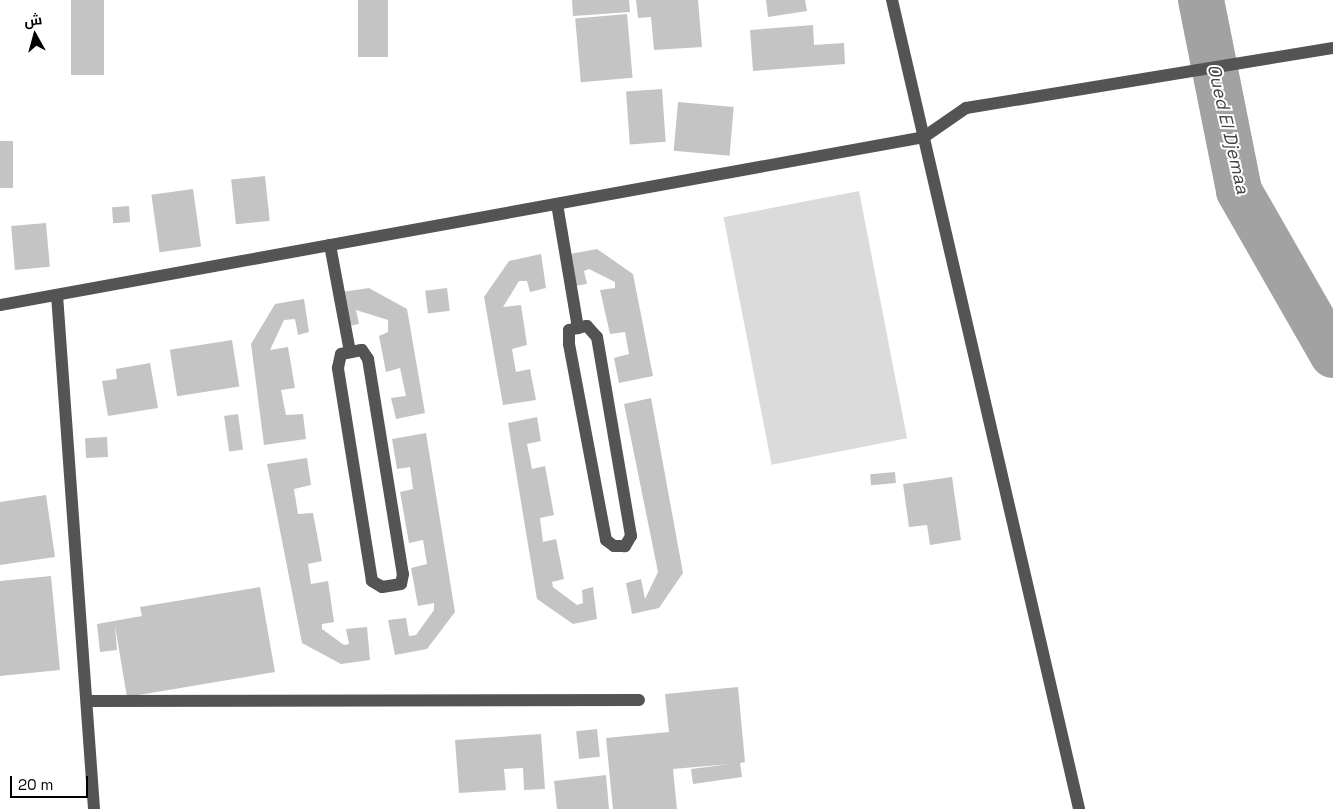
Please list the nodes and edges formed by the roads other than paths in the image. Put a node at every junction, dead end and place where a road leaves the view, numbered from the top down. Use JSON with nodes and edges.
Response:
{"nodes":[{"id":1,"x":892,"y":0,"type":"edge"},
{"id":2,"x":1333,"y":48,"type":"edge"},
{"id":3,"x":924,"y":137,"type":"junction"},
{"id":4,"x":557,"y":204,"type":"junction"},
{"id":5,"x":330,"y":245,"type":"junction"},
{"id":6,"x":57,"y":295,"type":"junction"},
{"id":7,"x":0,"y":305,"type":"edge"},
{"id":8,"x":578,"y":328,"type":"junction"},
{"id":9,"x":350,"y":352,"type":"junction"},
{"id":10,"x":639,"y":700,"type":"dead end"},
{"id":11,"x":88,"y":702,"type":"junction"},
{"id":12,"x":94,"y":809,"type":"edge"},
{"id":13,"x":1079,"y":809,"type":"edge"}],
"edges":[{"from":1,"to":3,"type":"street"},
{"from":2,"to":3,"type":"street"},
{"from":3,"to":4,"type":"street"},
{"from":3,"to":13,"type":"street"},
{"from":4,"to":5,"type":"street"},
{"from":4,"to":8,"type":"street"},
{"from":5,"to":6,"type":"street"},
{"from":5,"to":9,"type":"street"},
{"from":6,"to":7,"type":"street"},
{"from":6,"to":11,"type":"street"},
{"from":8,"to":8,"type":"street"},
{"from":9,"to":9,"type":"street"},
{"from":10,"to":11,"type":"street"},
{"from":11,"to":12,"type":"street"}]}
